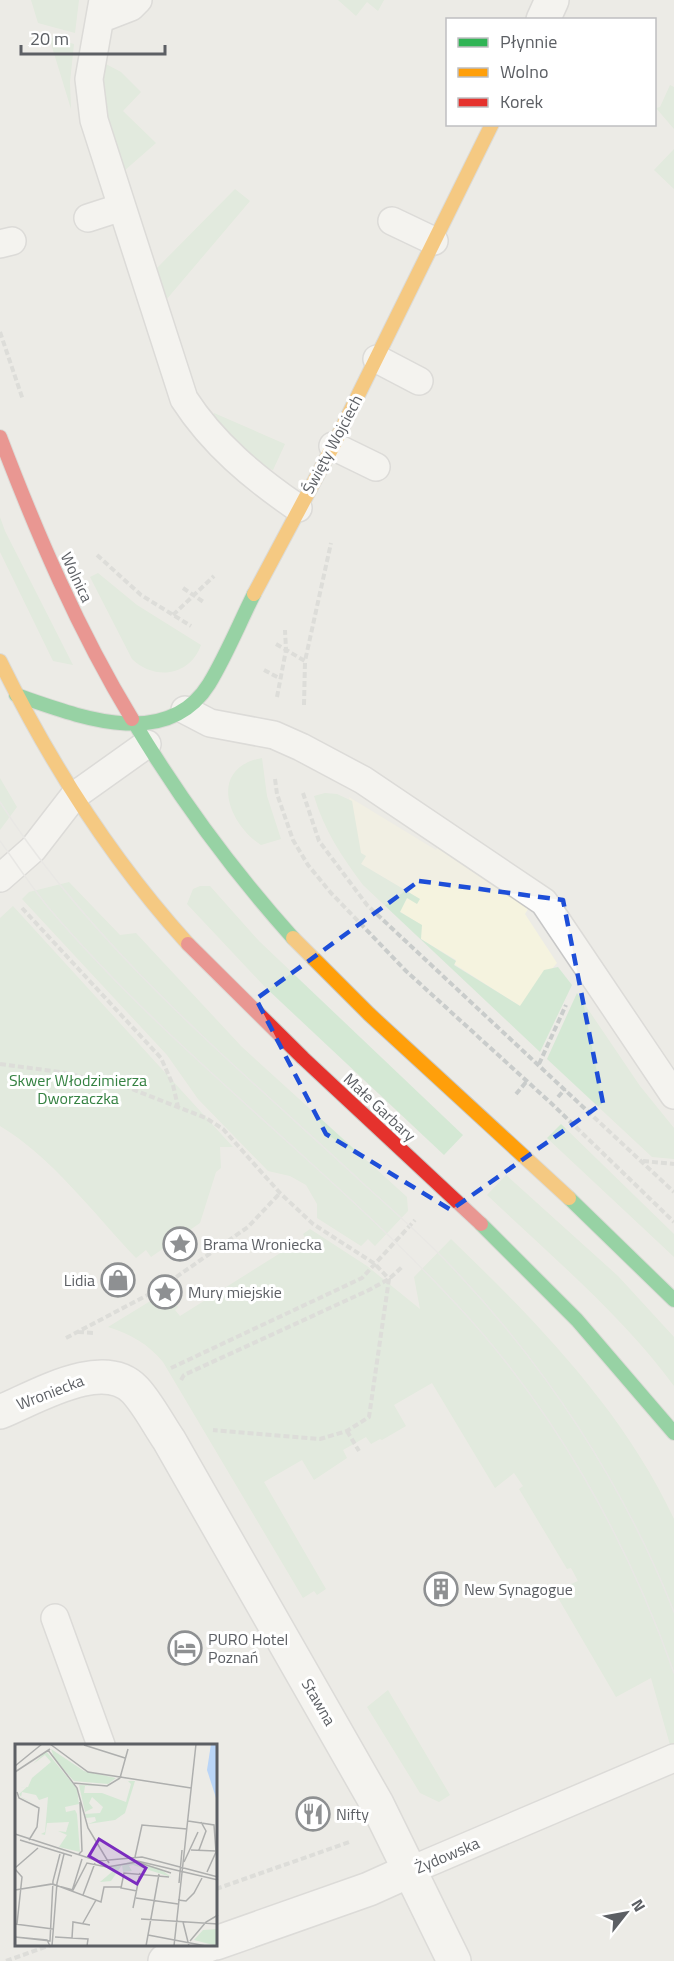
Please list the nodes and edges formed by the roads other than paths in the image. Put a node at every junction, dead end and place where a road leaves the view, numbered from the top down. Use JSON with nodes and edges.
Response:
{"nodes":[{"id":1,"x":138,"y":0,"type":"edge"},
{"id":2,"x":552,"y":0,"type":"edge"},
{"id":3,"x":101,"y":10,"type":"edge"},
{"id":4,"x":544,"y":18,"type":"edge"},
{"id":5,"x":491,"y":126,"type":"edge"},
{"id":6,"x":122,"y":207,"type":"junction"},
{"id":7,"x":88,"y":218,"type":"dead end"},
{"id":8,"x":392,"y":221,"type":"dead end"},
{"id":9,"x":434,"y":241,"type":"junction"},
{"id":10,"x":377,"y":359,"type":"junction"},
{"id":11,"x":419,"y":381,"type":"dead end"},
{"id":12,"x":0,"y":437,"type":"edge"},
{"id":13,"x":333,"y":446,"type":"junction"},
{"id":14,"x":376,"y":467,"type":"dead end"},
{"id":15,"x":298,"y":508,"type":"junction"},
{"id":16,"x":0,"y":660,"type":"edge"},
{"id":17,"x":16,"y":695,"type":"junction"},
{"id":18,"x":185,"y":710,"type":"junction"},
{"id":19,"x":142,"y":734,"type":"junction"},
{"id":20,"x":74,"y":796,"type":"junction"},
{"id":21,"x":0,"y":878,"type":"edge"},
{"id":22,"x":674,"y":1095,"type":"edge"},
{"id":23,"x":674,"y":1300,"type":"edge"},
{"id":24,"x":134,"y":1388,"type":"joint"},
{"id":25,"x":0,"y":1412,"type":"edge"},
{"id":26,"x":674,"y":1433,"type":"edge"},
{"id":27,"x":55,"y":1618,"type":"dead end"},
{"id":28,"x":101,"y":1744,"type":"edge"},
{"id":29,"x":674,"y":1758,"type":"edge"},
{"id":30,"x":409,"y":1871,"type":"junction"},
{"id":31,"x":218,"y":1942,"type":"edge"},
{"id":32,"x":203,"y":1946,"type":"edge"},
{"id":33,"x":172,"y":1954,"type":"edge"},
{"id":34,"x":454,"y":1961,"type":"edge"}],
"edges":[{"from":1,"to":3,"type":"lane"},
{"from":2,"to":4,"type":"street"},
{"from":3,"to":6,"type":"lane"},
{"from":5,"to":9,"type":"street","name":"Święty Wojciech"},
{"from":6,"to":7,"type":"lane"},
{"from":6,"to":15,"type":"lane"},
{"from":8,"to":9,"type":"lane"},
{"from":9,"to":10,"type":"street","name":"Święty Wojciech"},
{"from":10,"to":11,"type":"lane"},
{"from":10,"to":13,"type":"street","name":"Święty Wojciech"},
{"from":12,"to":19,"type":"street","name":"Wolnica"},
{"from":13,"to":14,"type":"lane"},
{"from":13,"to":15,"type":"street","name":"Święty Wojciech"},
{"from":15,"to":18,"type":"street","name":"Święty Wojciech"},
{"from":16,"to":17,"type":"street"},
{"from":17,"to":19,"type":"street","name":"Święty Wojciech"},
{"from":17,"to":20,"type":"street"},
{"from":18,"to":19,"type":"street","name":"Święty Wojciech"},
{"from":18,"to":22,"type":"lane"},
{"from":19,"to":20,"type":"lane"},
{"from":19,"to":23,"type":"street"},
{"from":20,"to":21,"type":"lane"},
{"from":20,"to":26,"type":"street","name":"Małe Garbary"},
{"from":24,"to":25,"type":"street","name":"Wroniecka"},
{"from":24,"to":30,"type":"street","name":"Stawna"},
{"from":27,"to":28,"type":"lane"},
{"from":29,"to":30,"type":"lane","name":"Żydowska"},
{"from":30,"to":31,"type":"street","name":"Żydowska"},
{"from":30,"to":34,"type":"street","name":"Stawna"},
{"from":32,"to":33,"type":"street"}]}
